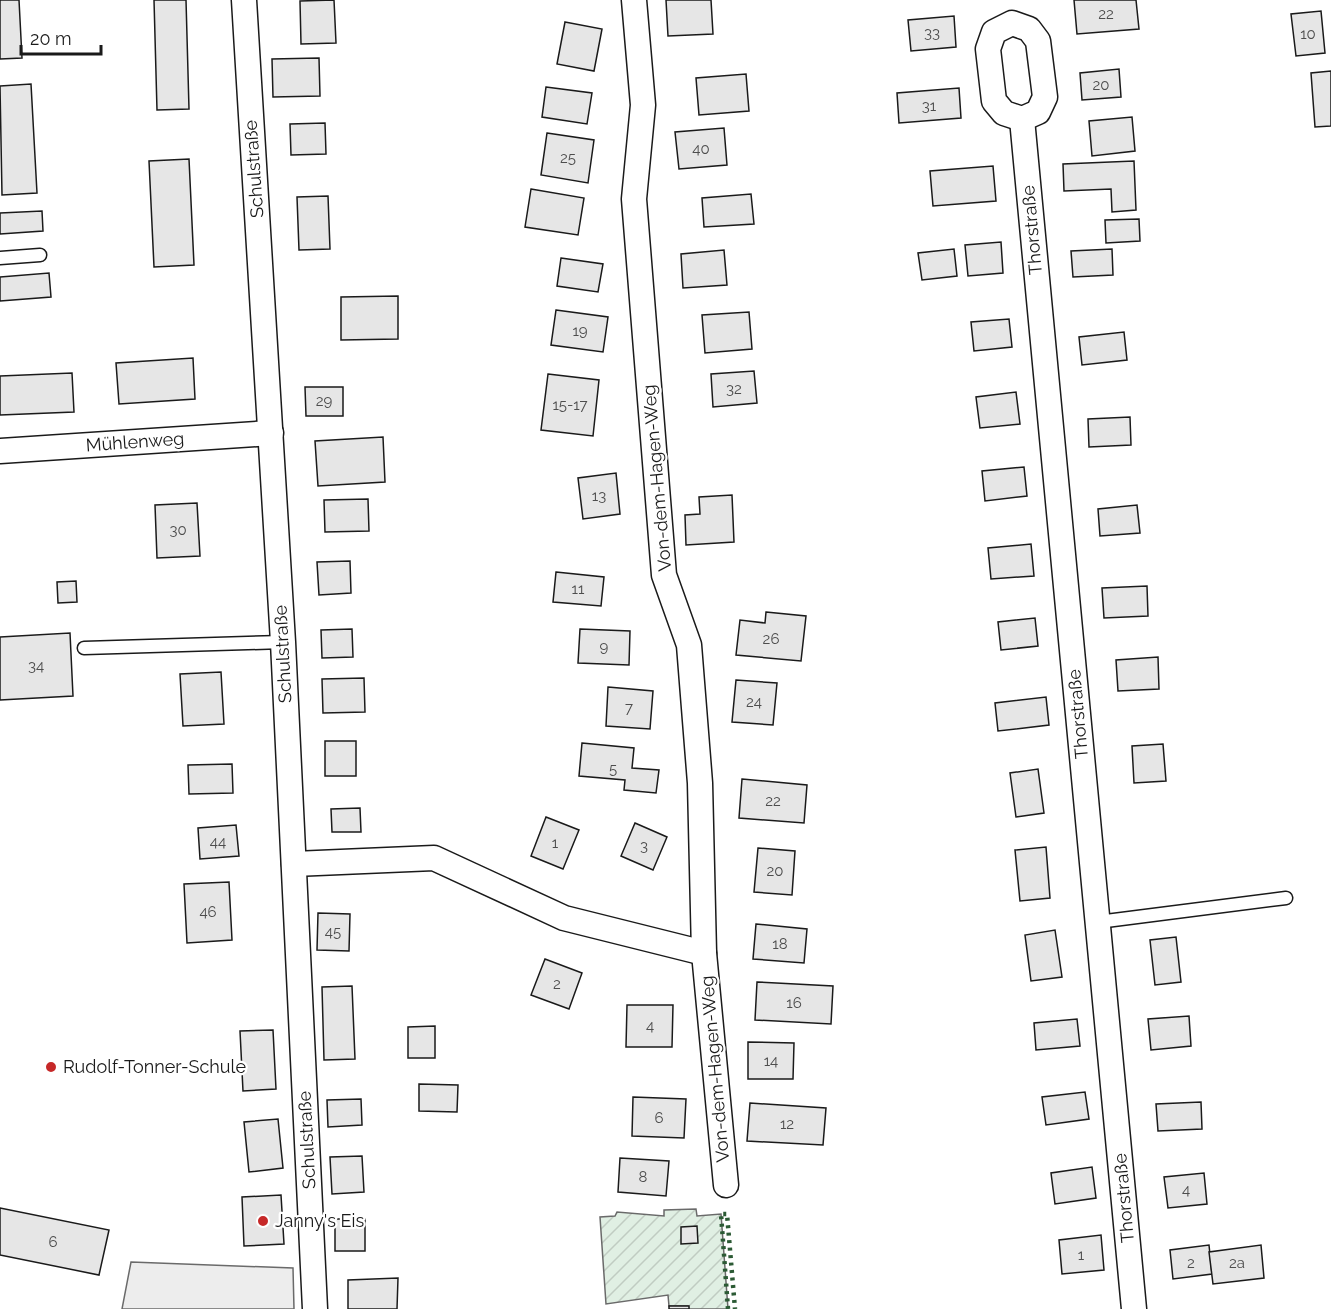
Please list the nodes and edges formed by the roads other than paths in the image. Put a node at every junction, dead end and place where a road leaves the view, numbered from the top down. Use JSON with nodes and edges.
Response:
{"nodes":[{"id":1,"x":244,"y":0,"type":"edge"},
{"id":2,"x":634,"y":0,"type":"edge"},
{"id":3,"x":1022,"y":119,"type":"dead end"},
{"id":4,"x":40,"y":255,"type":"dead end"},
{"id":5,"x":0,"y":258,"type":"edge"},
{"id":6,"x":271,"y":433,"type":"junction"},
{"id":7,"x":0,"y":451,"type":"edge"},
{"id":8,"x":283,"y":642,"type":"junction"},
{"id":9,"x":84,"y":648,"type":"dead end"},
{"id":10,"x":294,"y":864,"type":"junction"},
{"id":11,"x":1286,"y":898,"type":"dead end"},
{"id":12,"x":1098,"y":922,"type":"junction"},
{"id":13,"x":704,"y":953,"type":"junction"},
{"id":14,"x":726,"y":1185,"type":"dead end"},
{"id":15,"x":315,"y":1309,"type":"edge"},
{"id":16,"x":1134,"y":1309,"type":"edge"}],
"edges":[{"from":1,"to":6,"type":"street","name":"Schulstraße"},
{"from":2,"to":13,"type":"street","name":"Von-dem-Hagen-Weg"},
{"from":3,"to":12,"type":"street","name":"Thorstraße"},
{"from":4,"to":5,"type":"lane"},
{"from":6,"to":7,"type":"street","name":"Mühlenweg"},
{"from":6,"to":8,"type":"street","name":"Schulstraße"},
{"from":8,"to":9,"type":"lane"},
{"from":8,"to":10,"type":"street","name":"Schulstraße"},
{"from":10,"to":13,"type":"street","name":"Von-dem-Hagen-Weg"},
{"from":10,"to":15,"type":"street","name":"Schulstraße"},
{"from":11,"to":12,"type":"lane"},
{"from":12,"to":16,"type":"street","name":"Thorstraße"},
{"from":13,"to":14,"type":"street","name":"Von-dem-Hagen-Weg"}]}
